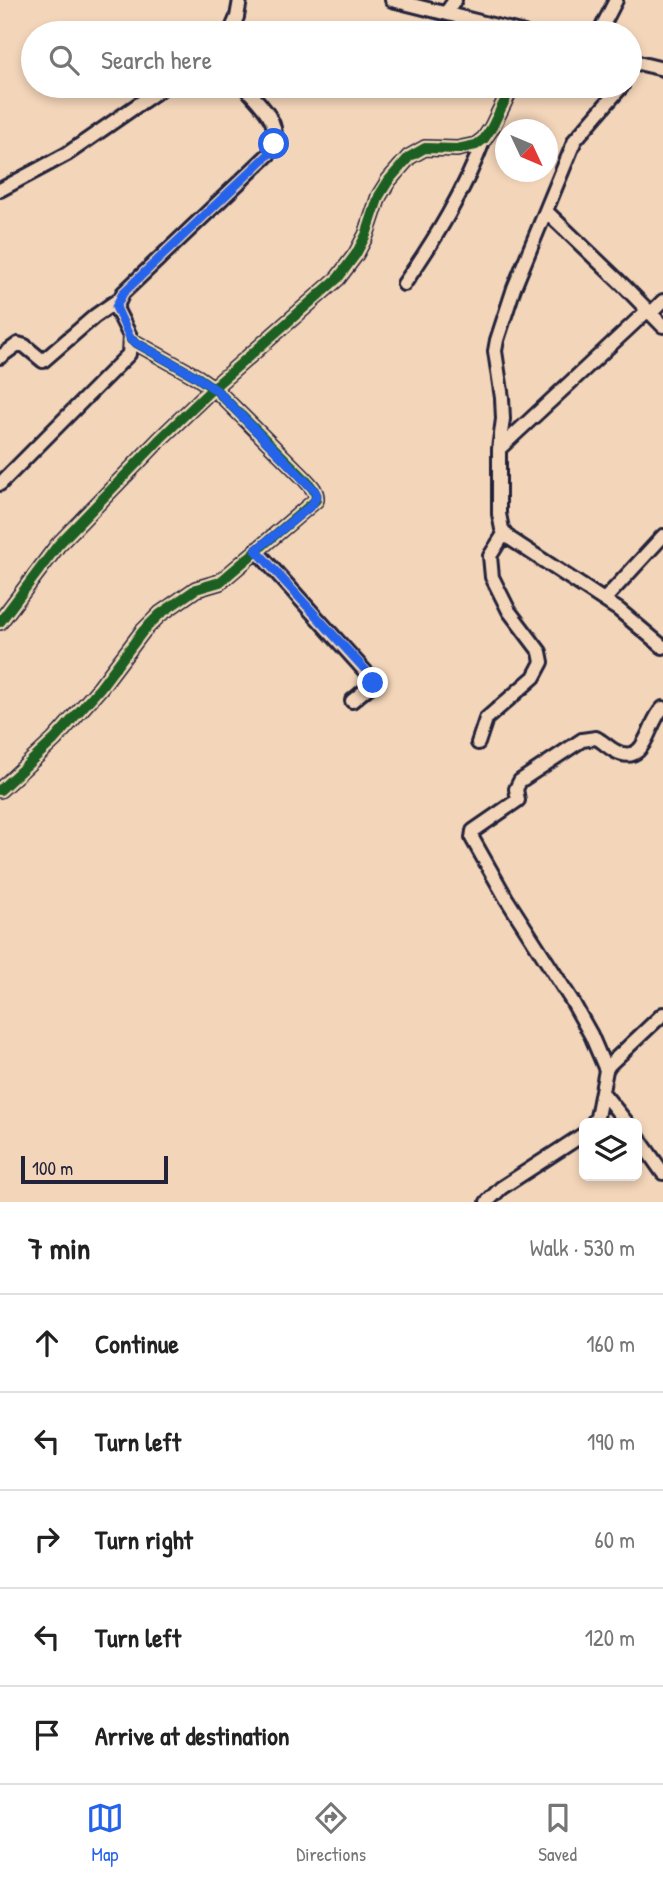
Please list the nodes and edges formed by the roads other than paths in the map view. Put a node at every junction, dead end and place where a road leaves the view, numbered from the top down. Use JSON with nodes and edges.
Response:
{"nodes":[{"id":1,"x":240,"y":0,"type":"edge"},
{"id":2,"x":392,"y":0,"type":"edge"},
{"id":3,"x":456,"y":0,"type":"edge"},
{"id":4,"x":616,"y":0,"type":"edge"},
{"id":5,"x":446,"y":13,"type":"junction"},
{"id":6,"x":235,"y":21,"type":"edge"},
{"id":7,"x":477,"y":21,"type":"edge"},
{"id":8,"x":605,"y":21,"type":"edge"},
{"id":9,"x":642,"y":67,"type":"edge"},
{"id":10,"x":663,"y":69,"type":"edge"},
{"id":11,"x":148,"y":98,"type":"edge"},
{"id":12,"x":255,"y":98,"type":"edge"},
{"id":13,"x":506,"y":98,"type":"edge"},
{"id":14,"x":612,"y":98,"type":"edge"},
{"id":15,"x":484,"y":139,"type":"junction"},
{"id":16,"x":0,"y":190,"type":"edge"},
{"id":17,"x":547,"y":212,"type":"junction"},
{"id":18,"x":404,"y":284,"type":"dead end"},
{"id":19,"x":118,"y":300,"type":"junction"},
{"id":20,"x":663,"y":301,"type":"edge"},
{"id":21,"x":649,"y":312,"type":"junction"},
{"id":22,"x":663,"y":326,"type":"edge"},
{"id":23,"x":131,"y":340,"type":"junction"},
{"id":24,"x":0,"y":357,"type":"edge"},
{"id":25,"x":213,"y":388,"type":"junction"},
{"id":26,"x":499,"y":449,"type":"junction"},
{"id":27,"x":0,"y":484,"type":"edge"},
{"id":28,"x":504,"y":534,"type":"junction"},
{"id":29,"x":663,"y":536,"type":"edge"},
{"id":30,"x":256,"y":550,"type":"junction"},
{"id":31,"x":604,"y":600,"type":"junction"},
{"id":32,"x":0,"y":622,"type":"edge"},
{"id":33,"x":663,"y":647,"type":"edge"},
{"id":34,"x":352,"y":701,"type":"dead end"},
{"id":35,"x":663,"y":708,"type":"edge"},
{"id":36,"x":478,"y":743,"type":"dead end"},
{"id":37,"x":0,"y":790,"type":"edge"},
{"id":38,"x":663,"y":1014,"type":"edge"},
{"id":39,"x":606,"y":1070,"type":"junction"},
{"id":40,"x":602,"y":1092,"type":"junction"},
{"id":41,"x":596,"y":1118,"type":"edge"},
{"id":42,"x":623,"y":1118,"type":"edge"},
{"id":43,"x":579,"y":1137,"type":"edge"},
{"id":44,"x":642,"y":1143,"type":"edge"},
{"id":45,"x":663,"y":1173,"type":"edge"},
{"id":46,"x":487,"y":1202,"type":"edge"}],
"edges":[{"from":1,"to":6,"type":"street"},
{"from":2,"to":5,"type":"street"},
{"from":3,"to":5,"type":"street"},
{"from":4,"to":8,"type":"street"},
{"from":5,"to":7,"type":"street"},
{"from":9,"to":10,"type":"street"},
{"from":11,"to":16,"type":"street"},
{"from":12,"to":19,"type":"street"},
{"from":13,"to":15,"type":"street"},
{"from":14,"to":17,"type":"street"},
{"from":15,"to":18,"type":"street"},
{"from":15,"to":25,"type":"street"},
{"from":17,"to":21,"type":"street"},
{"from":17,"to":26,"type":"street"},
{"from":19,"to":23,"type":"street"},
{"from":19,"to":24,"type":"street"},
{"from":20,"to":21,"type":"street"},
{"from":21,"to":22,"type":"street"},
{"from":21,"to":26,"type":"street"},
{"from":23,"to":25,"type":"street"},
{"from":23,"to":27,"type":"street"},
{"from":25,"to":30,"type":"street"},
{"from":25,"to":32,"type":"street"},
{"from":26,"to":28,"type":"street"},
{"from":28,"to":31,"type":"street"},
{"from":28,"to":36,"type":"street"},
{"from":29,"to":31,"type":"street"},
{"from":30,"to":34,"type":"street"},
{"from":30,"to":37,"type":"street"},
{"from":31,"to":33,"type":"street"},
{"from":35,"to":39,"type":"street"},
{"from":38,"to":39,"type":"street"},
{"from":39,"to":40,"type":"street"},
{"from":40,"to":41,"type":"street"},
{"from":40,"to":42,"type":"street"},
{"from":43,"to":46,"type":"street"},
{"from":44,"to":45,"type":"street"}]}
